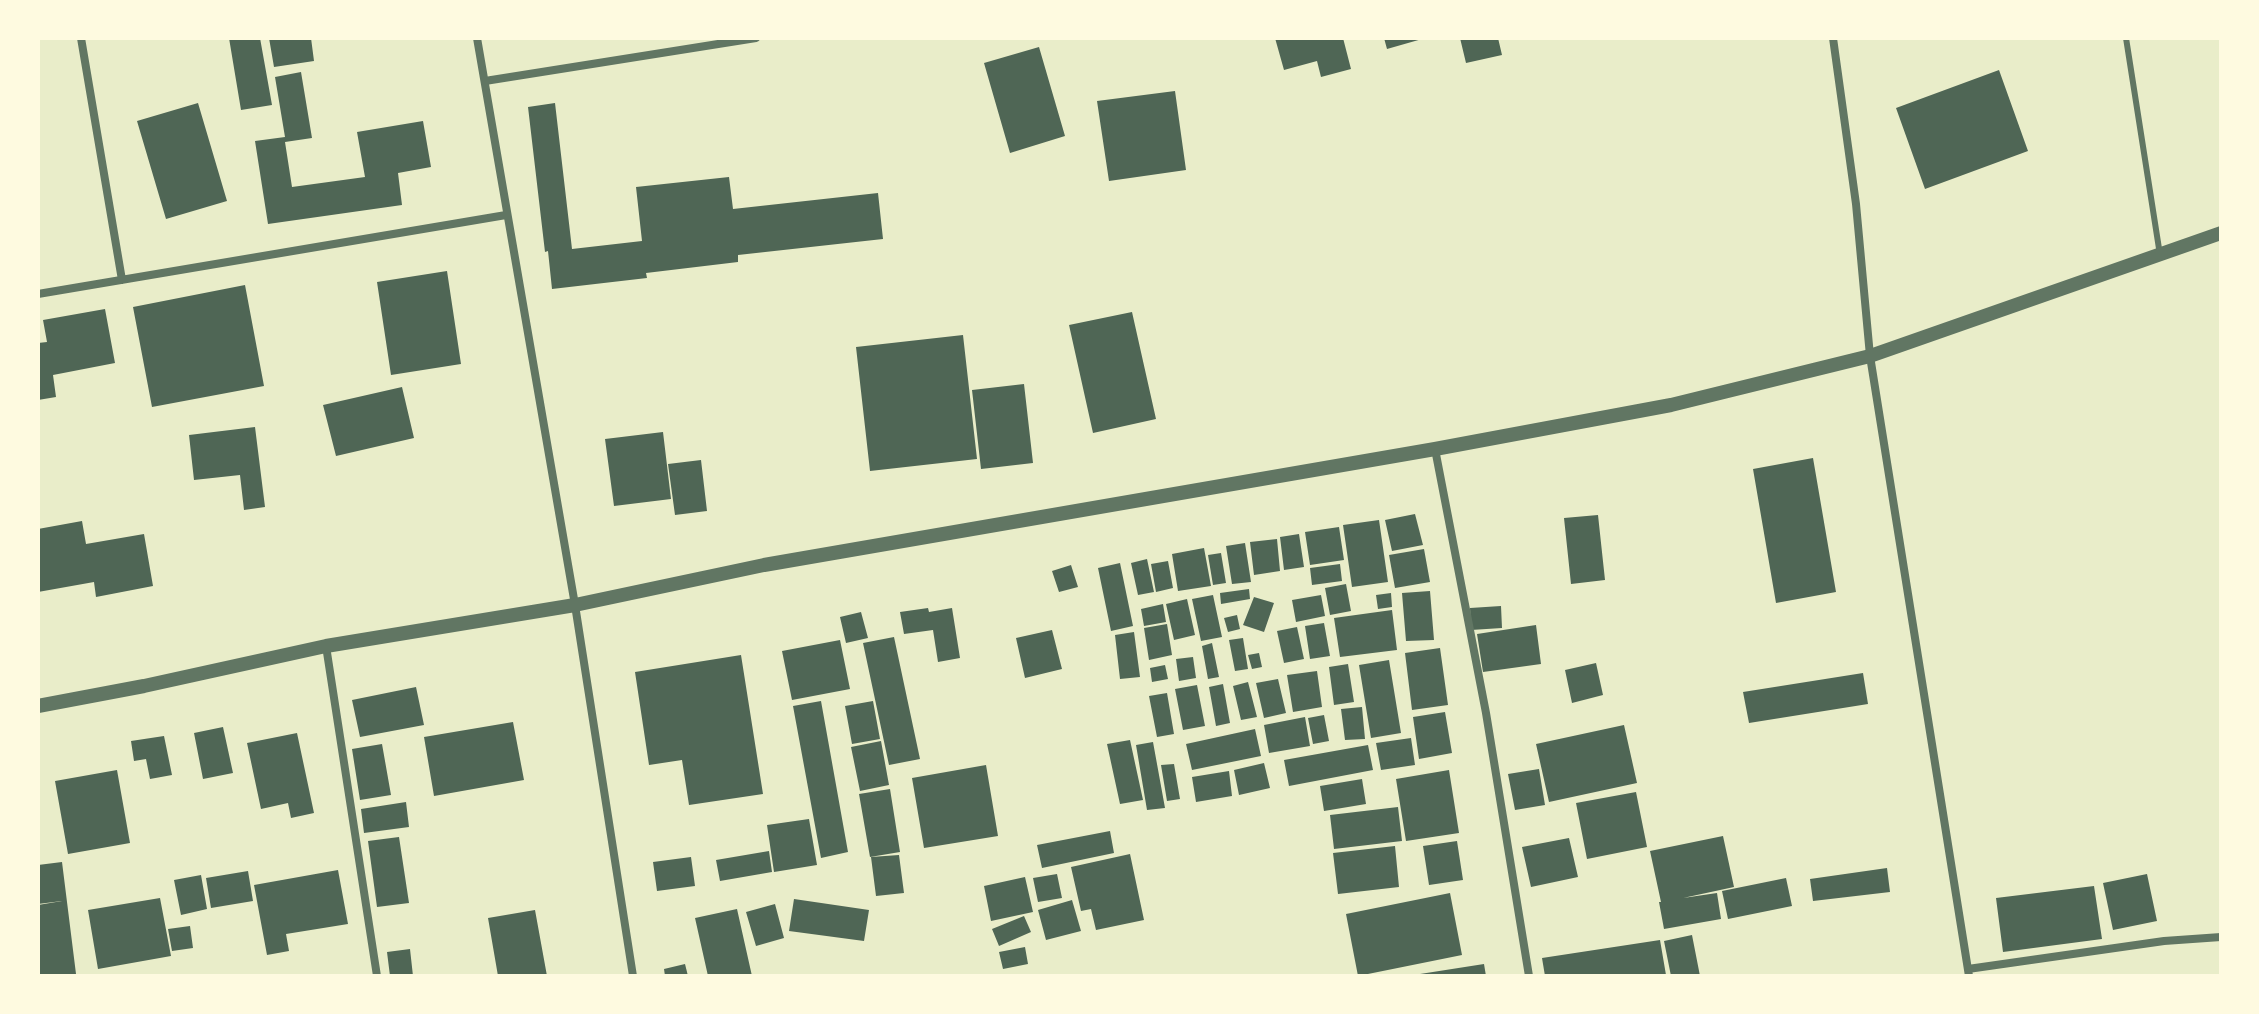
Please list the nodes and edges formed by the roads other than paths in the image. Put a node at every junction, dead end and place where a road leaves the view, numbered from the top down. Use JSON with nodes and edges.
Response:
{"nodes":[{"id":1,"x":81,"y":38,"type":"edge"},
{"id":2,"x":477,"y":38,"type":"edge"},
{"id":3,"x":756,"y":38,"type":"edge"},
{"id":4,"x":1833,"y":38,"type":"edge"},
{"id":5,"x":2126,"y":38,"type":"edge"},
{"id":6,"x":485,"y":81,"type":"junction"},
{"id":7,"x":506,"y":215,"type":"junction"},
{"id":8,"x":2221,"y":233,"type":"edge"},
{"id":9,"x":2160,"y":255,"type":"junction"},
{"id":10,"x":122,"y":280,"type":"junction"},
{"id":11,"x":38,"y":294,"type":"edge"},
{"id":12,"x":1870,"y":356,"type":"junction"},
{"id":13,"x":1435,"y":449,"type":"junction"},
{"id":14,"x":575,"y":605,"type":"junction"},
{"id":15,"x":326,"y":646,"type":"junction"},
{"id":16,"x":38,"y":706,"type":"edge"},
{"id":17,"x":2221,"y":937,"type":"edge"},
{"id":18,"x":1968,"y":972,"type":"edge"},
{"id":19,"x":377,"y":976,"type":"edge"},
{"id":20,"x":633,"y":976,"type":"edge"},
{"id":21,"x":1529,"y":976,"type":"edge"}],
"edges":[{"from":1,"to":10,"type":"street"},
{"from":2,"to":6,"type":"street"},
{"from":3,"to":6,"type":"street"},
{"from":4,"to":12,"type":"street"},
{"from":5,"to":9,"type":"lane"},
{"from":6,"to":7,"type":"street"},
{"from":7,"to":10,"type":"street"},
{"from":7,"to":14,"type":"street"},
{"from":8,"to":9,"type":"street"},
{"from":9,"to":12,"type":"street"},
{"from":10,"to":11,"type":"street"},
{"from":12,"to":13,"type":"street"},
{"from":12,"to":18,"type":"street"},
{"from":13,"to":14,"type":"street"},
{"from":13,"to":21,"type":"street"},
{"from":14,"to":15,"type":"street"},
{"from":14,"to":20,"type":"street"},
{"from":15,"to":16,"type":"street"},
{"from":15,"to":19,"type":"street"},
{"from":17,"to":18,"type":"street"}]}
